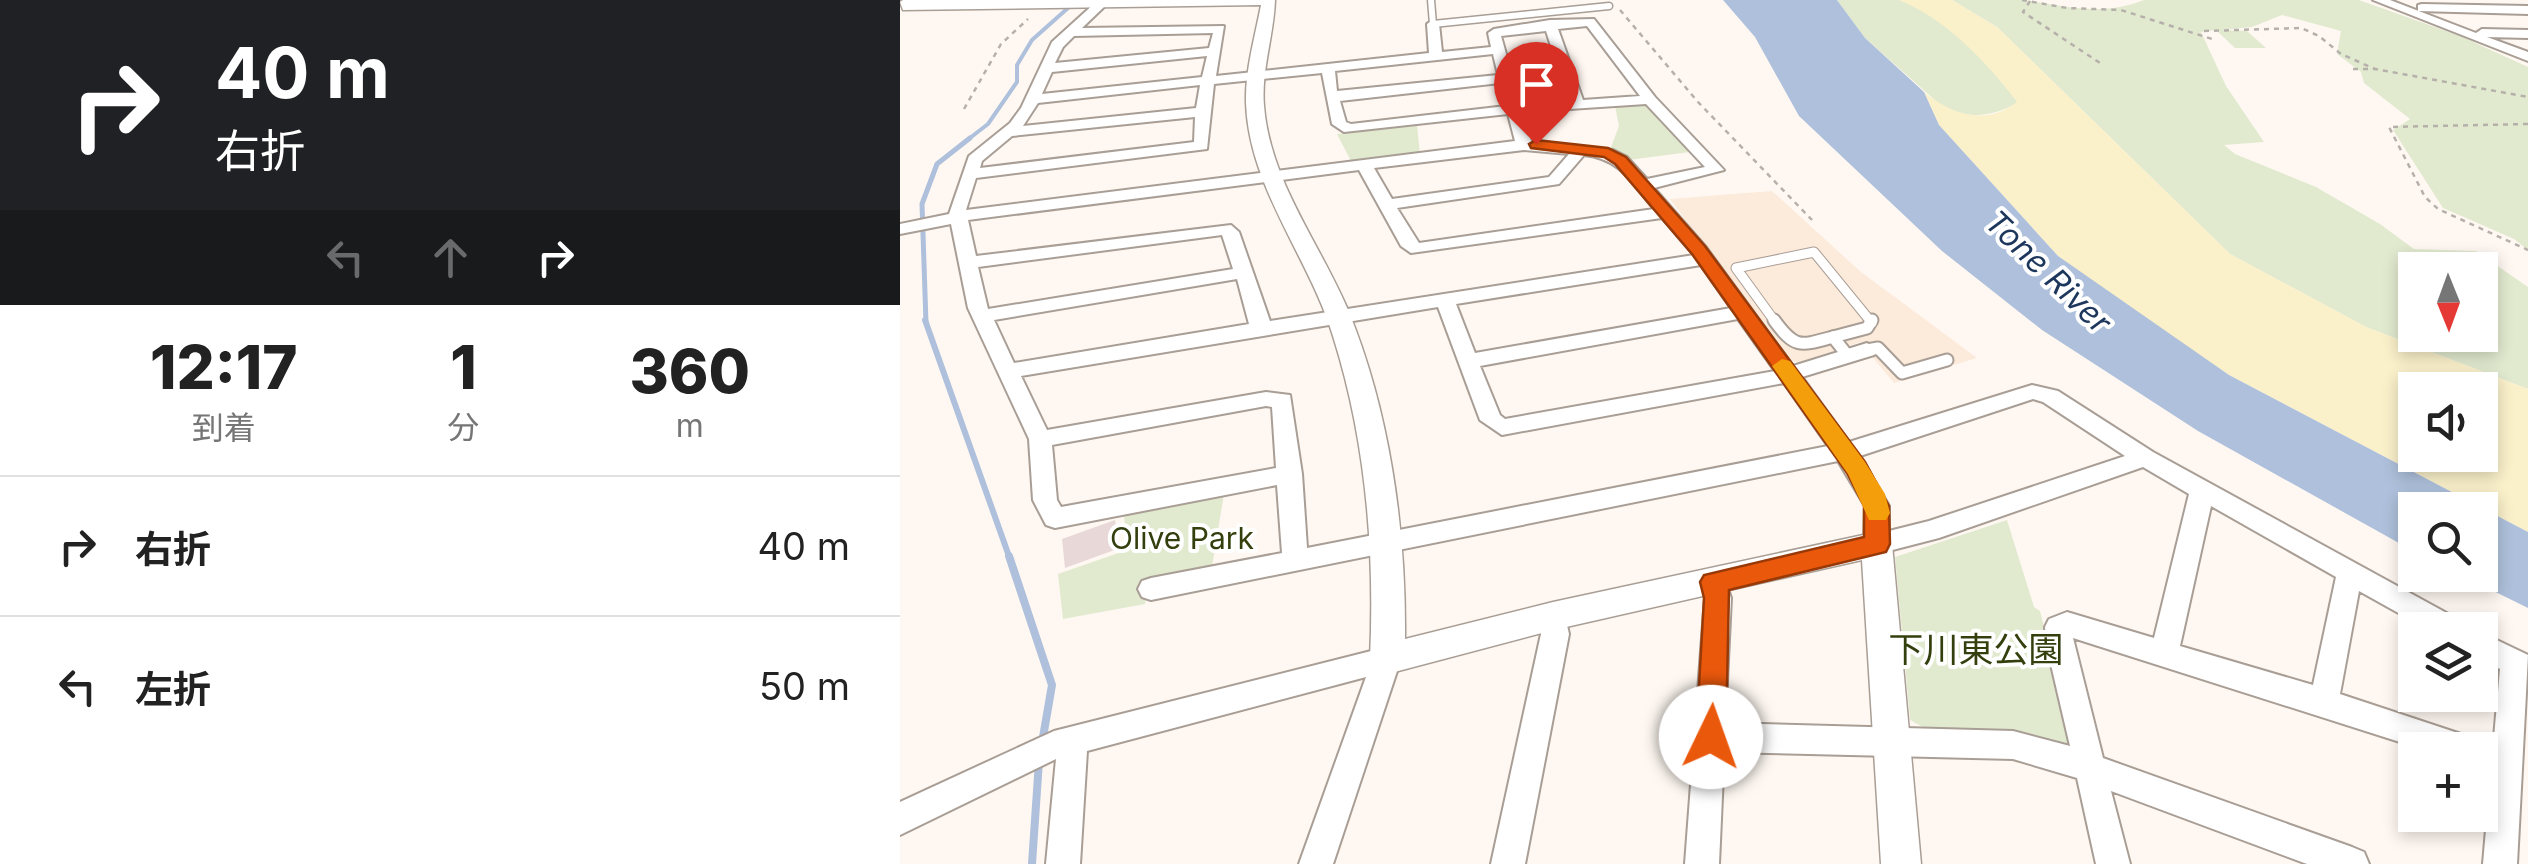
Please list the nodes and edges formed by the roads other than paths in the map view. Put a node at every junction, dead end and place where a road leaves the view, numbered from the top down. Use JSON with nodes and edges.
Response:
{"nodes":[{"id":1,"x":1280,"y":0,"type":"edge"},
{"id":2,"x":1431,"y":0,"type":"edge"},
{"id":3,"x":2379,"y":0,"type":"edge"},
{"id":4,"x":1270,"y":1,"type":"edge"},
{"id":5,"x":906,"y":4,"type":"edge"},
{"id":6,"x":1092,"y":6,"type":"junction"},
{"id":7,"x":1609,"y":6,"type":"road end"},
{"id":8,"x":2407,"y":9,"type":"junction"},
{"id":9,"x":2528,"y":10,"type":"edge"},
{"id":10,"x":1433,"y":24,"type":"junction"},
{"id":11,"x":1550,"y":24,"type":"junction"},
{"id":12,"x":1069,"y":32,"type":"junction"},
{"id":13,"x":2474,"y":34,"type":"junction"},
{"id":14,"x":2528,"y":34,"type":"edge"},
{"id":15,"x":1496,"y":50,"type":"junction"},
{"id":16,"x":1213,"y":52,"type":"junction"},
{"id":17,"x":1436,"y":56,"type":"junction"},
{"id":18,"x":2528,"y":58,"type":"edge"},
{"id":19,"x":1048,"y":68,"type":"junction"},
{"id":20,"x":1328,"y":68,"type":"junction"},
{"id":21,"x":1255,"y":75,"type":"junction"},
{"id":22,"x":1504,"y":78,"type":"junction"},
{"id":23,"x":1205,"y":81,"type":"junction"},
{"id":24,"x":1332,"y":98,"type":"junction"},
{"id":25,"x":1032,"y":99,"type":"junction"},
{"id":26,"x":1650,"y":100,"type":"junction"},
{"id":27,"x":1577,"y":104,"type":"junction"},
{"id":28,"x":1512,"y":110,"type":"junction"},
{"id":29,"x":1200,"y":112,"type":"junction"},
{"id":30,"x":1009,"y":132,"type":"junction"},
{"id":31,"x":1524,"y":144,"type":"junction"},
{"id":32,"x":1580,"y":150,"type":"junction"},
{"id":33,"x":1364,"y":165,"type":"junction"},
{"id":34,"x":970,"y":174,"type":"junction"},
{"id":35,"x":1273,"y":176,"type":"junction"},
{"id":36,"x":1642,"y":185,"type":"junction"},
{"id":37,"x":1386,"y":205,"type":"junction"},
{"id":38,"x":1666,"y":212,"type":"junction"},
{"id":39,"x":957,"y":217,"type":"junction"},
{"id":40,"x":905,"y":228,"type":"edge"},
{"id":41,"x":1704,"y":259,"type":"junction"},
{"id":42,"x":966,"y":263,"type":"junction"},
{"id":43,"x":1242,"y":273,"type":"junction"},
{"id":44,"x":1445,"y":301,"type":"junction"},
{"id":45,"x":1743,"y":312,"type":"junction"},
{"id":46,"x":983,"y":316,"type":"junction"},
{"id":47,"x":1338,"y":316,"type":"junction"},
{"id":48,"x":1258,"y":329,"type":"junction"},
{"id":49,"x":1833,"y":337,"type":"junction"},
{"id":50,"x":1857,"y":353,"type":"junction"},
{"id":51,"x":1948,"y":360,"type":"dead end"},
{"id":52,"x":1470,"y":361,"type":"junction"},
{"id":53,"x":1012,"y":371,"type":"junction"},
{"id":54,"x":1788,"y":374,"type":"junction"},
{"id":55,"x":1040,"y":438,"type":"junction"},
{"id":56,"x":1842,"y":450,"type":"junction"},
{"id":57,"x":2145,"y":458,"type":"junction"},
{"id":58,"x":1290,"y":474,"type":"junction"},
{"id":59,"x":2202,"y":491,"type":"junction"},
{"id":60,"x":1383,"y":541,"type":"junction"},
{"id":61,"x":1877,"y":544,"type":"junction"},
{"id":62,"x":1294,"y":558,"type":"junction"},
{"id":63,"x":2350,"y":575,"type":"junction"},
{"id":64,"x":1714,"y":582,"type":"junction"},
{"id":65,"x":1151,"y":589,"type":"dead end"},
{"id":66,"x":2419,"y":612,"type":"edge"},
{"id":67,"x":1553,"y":616,"type":"junction"},
{"id":68,"x":2164,"y":653,"type":"junction"},
{"id":69,"x":2498,"y":654,"type":"edge"},
{"id":70,"x":1387,"y":659,"type":"junction"},
{"id":71,"x":2521,"y":666,"type":"edge"},
{"id":72,"x":2324,"y":702,"type":"junction"},
{"id":73,"x":2414,"y":732,"type":"edge"},
{"id":74,"x":1711,"y":737,"type":"junction"},
{"id":75,"x":1892,"y":742,"type":"junction"},
{"id":76,"x":1064,"y":743,"type":"junction"},
{"id":77,"x":2498,"y":744,"type":"edge"},
{"id":78,"x":2091,"y":769,"type":"junction"},
{"id":79,"x":900,"y":818,"type":"edge"},
{"id":80,"x":2498,"y":829,"type":"edge"},
{"id":81,"x":2318,"y":858,"type":"edge"},
{"id":82,"x":1063,"y":864,"type":"edge"},
{"id":83,"x":1316,"y":864,"type":"edge"},
{"id":84,"x":1508,"y":864,"type":"edge"},
{"id":85,"x":1702,"y":864,"type":"edge"},
{"id":86,"x":1901,"y":864,"type":"edge"},
{"id":87,"x":2113,"y":864,"type":"edge"},
{"id":88,"x":2352,"y":864,"type":"edge"},
{"id":89,"x":2500,"y":864,"type":"edge"}],
"edges":[{"from":1,"to":4,"type":"lane"},
{"from":2,"to":10,"type":"lane"},
{"from":3,"to":8,"type":"street"},
{"from":4,"to":6,"type":"street"},
{"from":4,"to":21,"type":"street"},
{"from":5,"to":6,"type":"street"},
{"from":6,"to":12,"type":"street"},
{"from":7,"to":10,"type":"lane"},
{"from":8,"to":9,"type":"street"},
{"from":8,"to":13,"type":"street"},
{"from":10,"to":17,"type":"street"},
{"from":11,"to":15,"type":"street"},
{"from":11,"to":26,"type":"street"},
{"from":11,"to":27,"type":"street"},
{"from":12,"to":16,"type":"street"},
{"from":12,"to":19,"type":"street"},
{"from":13,"to":14,"type":"street"},
{"from":13,"to":18,"type":"street"},
{"from":15,"to":17,"type":"street"},
{"from":15,"to":22,"type":"street"},
{"from":16,"to":19,"type":"street"},
{"from":16,"to":23,"type":"street"},
{"from":17,"to":20,"type":"street"},
{"from":19,"to":25,"type":"street"},
{"from":20,"to":21,"type":"street"},
{"from":20,"to":24,"type":"street"},
{"from":21,"to":23,"type":"street"},
{"from":21,"to":35,"type":"street"},
{"from":22,"to":24,"type":"street"},
{"from":22,"to":28,"type":"street"},
{"from":23,"to":25,"type":"street"},
{"from":23,"to":29,"type":"street"},
{"from":24,"to":28,"type":"street"},
{"from":25,"to":30,"type":"street"},
{"from":26,"to":27,"type":"street"},
{"from":26,"to":36,"type":"street"},
{"from":27,"to":28,"type":"street"},
{"from":28,"to":31,"type":"street"},
{"from":29,"to":30,"type":"street"},
{"from":29,"to":34,"type":"street"},
{"from":30,"to":34,"type":"street"},
{"from":31,"to":32,"type":"street"},
{"from":31,"to":33,"type":"street"},
{"from":32,"to":36,"type":"street"},
{"from":32,"to":37,"type":"street"},
{"from":33,"to":35,"type":"street"},
{"from":33,"to":37,"type":"street"},
{"from":34,"to":39,"type":"street"},
{"from":35,"to":39,"type":"street"},
{"from":35,"to":47,"type":"street"},
{"from":36,"to":38,"type":"street"},
{"from":37,"to":38,"type":"street"},
{"from":38,"to":41,"type":"street"},
{"from":39,"to":40,"type":"street"},
{"from":39,"to":42,"type":"street"},
{"from":41,"to":44,"type":"street"},
{"from":41,"to":45,"type":"street"},
{"from":42,"to":43,"type":"street"},
{"from":42,"to":46,"type":"street"},
{"from":43,"to":46,"type":"street"},
{"from":43,"to":48,"type":"street"},
{"from":44,"to":47,"type":"street"},
{"from":44,"to":52,"type":"street"},
{"from":45,"to":52,"type":"street"},
{"from":45,"to":54,"type":"street"},
{"from":46,"to":53,"type":"street"},
{"from":47,"to":48,"type":"street"},
{"from":47,"to":60,"type":"street"},
{"from":48,"to":53,"type":"street"},
{"from":49,"to":49,"type":"lane"},
{"from":49,"to":50,"type":"lane"},
{"from":50,"to":51,"type":"lane"},
{"from":50,"to":54,"type":"street"},
{"from":52,"to":54,"type":"street"},
{"from":53,"to":55,"type":"street"},
{"from":54,"to":56,"type":"street"},
{"from":55,"to":58,"type":"street"},
{"from":55,"to":58,"type":"street"},
{"from":56,"to":57,"type":"street"},
{"from":56,"to":60,"type":"street"},
{"from":56,"to":61,"type":"street"},
{"from":57,"to":59,"type":"street"},
{"from":57,"to":61,"type":"street"},
{"from":58,"to":62,"type":"street"},
{"from":59,"to":63,"type":"street"},
{"from":59,"to":68,"type":"street"},
{"from":60,"to":62,"type":"street"},
{"from":60,"to":70,"type":"street"},
{"from":61,"to":64,"type":"street"},
{"from":61,"to":75,"type":"street"},
{"from":62,"to":65,"type":"street"},
{"from":63,"to":66,"type":"street"},
{"from":63,"to":72,"type":"street"},
{"from":64,"to":67,"type":"street"},
{"from":64,"to":74,"type":"street"},
{"from":67,"to":70,"type":"street"},
{"from":67,"to":84,"type":"street"},
{"from":68,"to":72,"type":"street"},
{"from":68,"to":78,"type":"street"},
{"from":69,"to":71,"type":"street"},
{"from":70,"to":76,"type":"street"},
{"from":70,"to":83,"type":"street"},
{"from":71,"to":77,"type":"street"},
{"from":72,"to":73,"type":"street"},
{"from":74,"to":75,"type":"street"},
{"from":74,"to":85,"type":"street"},
{"from":75,"to":78,"type":"street"},
{"from":75,"to":86,"type":"street"},
{"from":76,"to":79,"type":"street"},
{"from":76,"to":82,"type":"street"},
{"from":78,"to":81,"type":"street"},
{"from":78,"to":87,"type":"street"},
{"from":80,"to":89,"type":"street"},
{"from":81,"to":88,"type":"street"}]}
